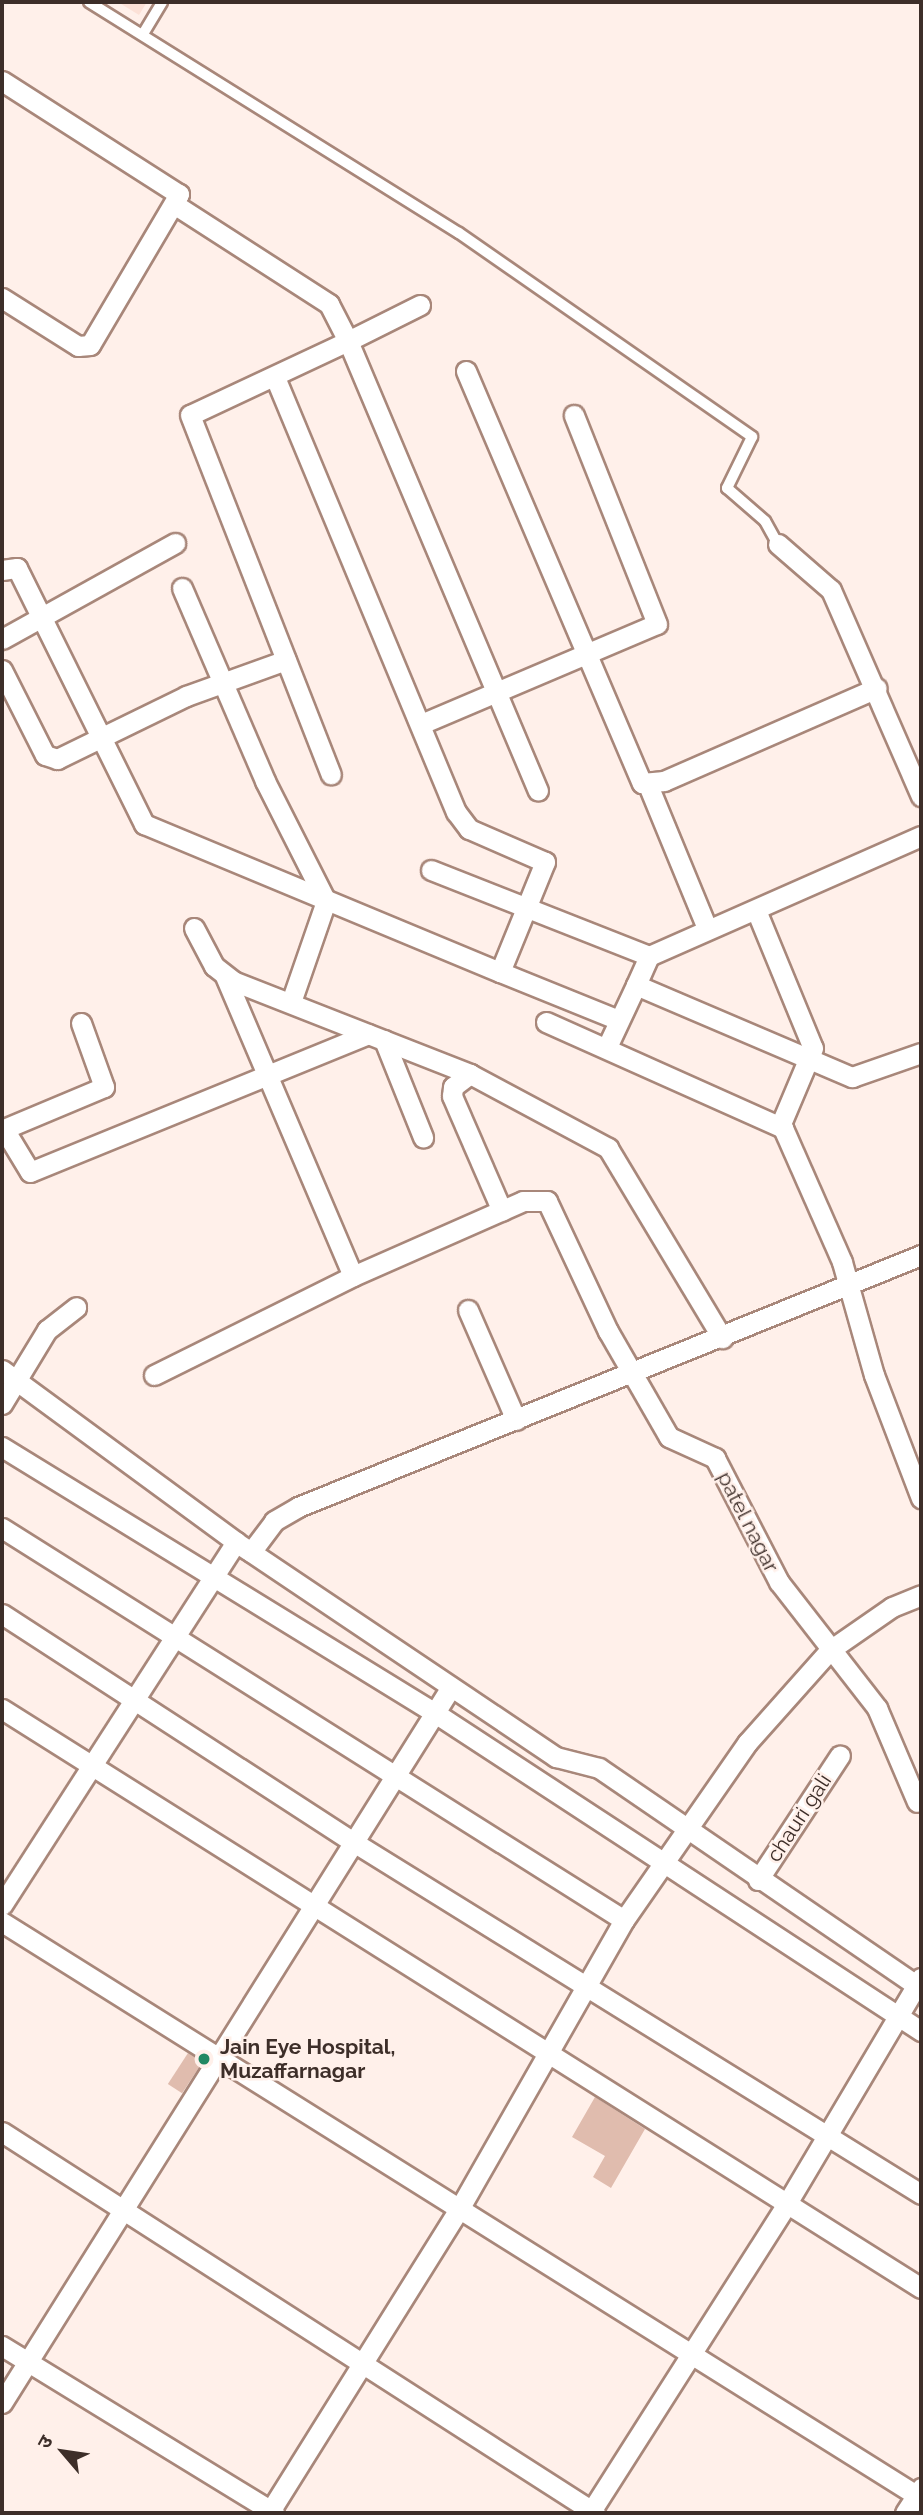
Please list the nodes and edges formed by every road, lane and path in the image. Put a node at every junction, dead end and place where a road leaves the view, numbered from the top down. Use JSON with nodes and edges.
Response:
{"nodes":[{"id":1,"x":89,"y":2,"type":"edge"},
{"id":2,"x":162,"y":2,"type":"edge"},
{"id":3,"x":143,"y":34,"type":"junction"},
{"id":4,"x":2,"y":81,"type":"edge"},
{"id":5,"x":177,"y":205,"type":"junction"},
{"id":6,"x":2,"y":298,"type":"edge"},
{"id":7,"x":420,"y":305,"type":"dead end"},
{"id":8,"x":348,"y":341,"type":"junction"},
{"id":9,"x":467,"y":371,"type":"dead end"},
{"id":10,"x":275,"y":377,"type":"junction"},
{"id":11,"x":574,"y":415,"type":"dead end"},
{"id":12,"x":175,"y":543,"type":"dead end"},
{"id":13,"x":778,"y":544,"type":"joint"},
{"id":14,"x":2,"y":570,"type":"edge"},
{"id":15,"x":182,"y":587,"type":"dead end"},
{"id":16,"x":43,"y":616,"type":"junction"},
{"id":17,"x":2,"y":639,"type":"edge"},
{"id":18,"x":588,"y":654,"type":"junction"},
{"id":19,"x":286,"y":660,"type":"junction"},
{"id":20,"x":2,"y":670,"type":"edge"},
{"id":21,"x":223,"y":683,"type":"junction"},
{"id":22,"x":877,"y":688,"type":"junction"},
{"id":23,"x":497,"y":693,"type":"junction"},
{"id":24,"x":421,"y":724,"type":"junction"},
{"id":25,"x":97,"y":738,"type":"junction"},
{"id":26,"x":331,"y":774,"type":"dead end"},
{"id":27,"x":648,"y":785,"type":"junction"},
{"id":28,"x":538,"y":791,"type":"dead end"},
{"id":29,"x":921,"y":796,"type":"edge"},
{"id":30,"x":921,"y":836,"type":"edge"},
{"id":31,"x":431,"y":870,"type":"dead end"},
{"id":32,"x":327,"y":901,"type":"junction"},
{"id":33,"x":530,"y":909,"type":"junction"},
{"id":34,"x":756,"y":910,"type":"junction"},
{"id":35,"x":194,"y":928,"type":"dead end"},
{"id":36,"x":707,"y":928,"type":"junction"},
{"id":37,"x":649,"y":956,"type":"junction"},
{"id":38,"x":500,"y":972,"type":"junction"},
{"id":39,"x":225,"y":976,"type":"junction"},
{"id":40,"x":636,"y":985,"type":"junction"},
{"id":41,"x":291,"y":1002,"type":"junction"},
{"id":42,"x":619,"y":1020,"type":"junction"},
{"id":43,"x":547,"y":1022,"type":"dead end"},
{"id":44,"x":81,"y":1023,"type":"dead end"},
{"id":45,"x":376,"y":1037,"type":"junction"},
{"id":46,"x":607,"y":1047,"type":"junction"},
{"id":47,"x":921,"y":1053,"type":"edge"},
{"id":48,"x":812,"y":1060,"type":"junction"},
{"id":49,"x":266,"y":1073,"type":"junction"},
{"id":50,"x":470,"y":1074,"type":"junction"},
{"id":51,"x":780,"y":1126,"type":"junction"},
{"id":52,"x":2,"y":1128,"type":"edge"},
{"id":53,"x":423,"y":1137,"type":"dead end"},
{"id":54,"x":502,"y":1211,"type":"junction"},
{"id":55,"x":921,"y":1255,"type":"edge"},
{"id":56,"x":353,"y":1276,"type":"junction"},
{"id":57,"x":848,"y":1288,"type":"junction"},
{"id":58,"x":76,"y":1307,"type":"dead end"},
{"id":59,"x":468,"y":1310,"type":"dead end"},
{"id":60,"x":722,"y":1338,"type":"junction"},
{"id":61,"x":10,"y":1374,"type":"edge"},
{"id":62,"x":154,"y":1375,"type":"dead end"},
{"id":63,"x":634,"y":1377,"type":"junction"},
{"id":64,"x":2,"y":1404,"type":"edge"},
{"id":65,"x":516,"y":1420,"type":"junction"},
{"id":66,"x":2,"y":1447,"type":"edge"},
{"id":67,"x":921,"y":1498,"type":"edge"},
{"id":68,"x":2,"y":1528,"type":"edge"},
{"id":69,"x":243,"y":1547,"type":"junction"},
{"id":70,"x":216,"y":1574,"type":"junction"},
{"id":71,"x":921,"y":1595,"type":"edge"},
{"id":72,"x":2,"y":1614,"type":"edge"},
{"id":73,"x":175,"y":1635,"type":"junction"},
{"id":74,"x":830,"y":1650,"type":"junction"},
{"id":75,"x":451,"y":1687,"type":"junction"},
{"id":76,"x":136,"y":1696,"type":"junction"},
{"id":77,"x":2,"y":1709,"type":"edge"},
{"id":78,"x":435,"y":1713,"type":"junction"},
{"id":79,"x":840,"y":1755,"type":"dead end"},
{"id":80,"x":94,"y":1764,"type":"junction"},
{"id":81,"x":397,"y":1776,"type":"junction"},
{"id":82,"x":917,"y":1801,"type":"dead end"},
{"id":83,"x":687,"y":1829,"type":"junction"},
{"id":84,"x":355,"y":1843,"type":"junction"},
{"id":85,"x":666,"y":1860,"type":"junction"},
{"id":86,"x":758,"y":1880,"type":"junction"},
{"id":87,"x":2,"y":1905,"type":"edge"},
{"id":88,"x":319,"y":1905,"type":"junction"},
{"id":89,"x":624,"y":1920,"type":"junction"},
{"id":90,"x":2,"y":1922,"type":"edge"},
{"id":91,"x":919,"y":1982,"type":"edge"},
{"id":92,"x":585,"y":1987,"type":"junction"},
{"id":93,"x":900,"y":2018,"type":"junction"},
{"id":94,"x":921,"y":2031,"type":"edge"},
{"id":95,"x":547,"y":2051,"type":"junction"},
{"id":96,"x":220,"y":2058,"type":"junction"},
{"id":97,"x":2,"y":2132,"type":"edge"},
{"id":98,"x":825,"y":2137,"type":"junction"},
{"id":99,"x":921,"y":2194,"type":"edge"},
{"id":100,"x":786,"y":2205,"type":"junction"},
{"id":101,"x":126,"y":2209,"type":"junction"},
{"id":102,"x":458,"y":2211,"type":"junction"},
{"id":103,"x":921,"y":2288,"type":"edge"},
{"id":104,"x":2,"y":2346,"type":"edge"},
{"id":105,"x":689,"y":2356,"type":"junction"},
{"id":106,"x":27,"y":2361,"type":"junction"},
{"id":107,"x":365,"y":2362,"type":"junction"},
{"id":108,"x":2,"y":2403,"type":"edge"},
{"id":109,"x":920,"y":2494,"type":"edge"},
{"id":110,"x":271,"y":2512,"type":"edge"},
{"id":111,"x":592,"y":2512,"type":"edge"},
{"id":112,"x":905,"y":2513,"type":"edge"}],
"edges":[{"from":1,"to":3,"type":"lane"},
{"from":2,"to":3,"type":"lane"},
{"from":3,"to":13,"type":"lane"},
{"from":4,"to":5,"type":"street"},
{"from":5,"to":6,"type":"street"},
{"from":5,"to":8,"type":"street"},
{"from":7,"to":8,"type":"street"},
{"from":8,"to":10,"type":"street"},
{"from":8,"to":23,"type":"street"},
{"from":9,"to":18,"type":"street"},
{"from":10,"to":19,"type":"street"},
{"from":10,"to":24,"type":"street"},
{"from":11,"to":18,"type":"street"},
{"from":12,"to":16,"type":"street"},
{"from":13,"to":22,"type":"street"},
{"from":14,"to":16,"type":"street"},
{"from":15,"to":21,"type":"street"},
{"from":16,"to":17,"type":"street"},
{"from":16,"to":25,"type":"street"},
{"from":18,"to":23,"type":"street"},
{"from":18,"to":27,"type":"street"},
{"from":19,"to":21,"type":"street"},
{"from":19,"to":26,"type":"street"},
{"from":20,"to":25,"type":"street"},
{"from":21,"to":25,"type":"street"},
{"from":21,"to":32,"type":"street"},
{"from":22,"to":27,"type":"street"},
{"from":22,"to":29,"type":"street"},
{"from":23,"to":24,"type":"street"},
{"from":23,"to":28,"type":"street"},
{"from":24,"to":33,"type":"street"},
{"from":25,"to":32,"type":"street"},
{"from":27,"to":36,"type":"street"},
{"from":30,"to":34,"type":"street"},
{"from":31,"to":33,"type":"street"},
{"from":32,"to":38,"type":"street"},
{"from":32,"to":41,"type":"street"},
{"from":33,"to":37,"type":"street"},
{"from":33,"to":38,"type":"street"},
{"from":34,"to":36,"type":"street"},
{"from":34,"to":48,"type":"street"},
{"from":35,"to":39,"type":"street"},
{"from":36,"to":37,"type":"street"},
{"from":37,"to":40,"type":"street"},
{"from":38,"to":42,"type":"street"},
{"from":39,"to":41,"type":"street"},
{"from":39,"to":49,"type":"street"},
{"from":40,"to":42,"type":"street"},
{"from":40,"to":48,"type":"street"},
{"from":41,"to":45,"type":"street"},
{"from":42,"to":46,"type":"street"},
{"from":43,"to":46,"type":"street"},
{"from":44,"to":52,"type":"street"},
{"from":45,"to":49,"type":"street"},
{"from":45,"to":50,"type":"street"},
{"from":45,"to":53,"type":"street"},
{"from":46,"to":51,"type":"street"},
{"from":47,"to":48,"type":"street"},
{"from":48,"to":51,"type":"street"},
{"from":49,"to":52,"type":"street"},
{"from":49,"to":56,"type":"street"},
{"from":50,"to":54,"type":"street"},
{"from":50,"to":60,"type":"street"},
{"from":51,"to":57,"type":"street"},
{"from":54,"to":56,"type":"street","name":"patel nagar"},
{"from":54,"to":63,"type":"street","name":"patel nagar"},
{"from":55,"to":57,"type":"street"},
{"from":56,"to":62,"type":"street","name":"patel nagar"},
{"from":57,"to":60,"type":"street"},
{"from":57,"to":67,"type":"street"},
{"from":58,"to":61,"type":"street"},
{"from":59,"to":65,"type":"street"},
{"from":60,"to":63,"type":"street"},
{"from":61,"to":64,"type":"street"},
{"from":61,"to":69,"type":"street"},
{"from":63,"to":65,"type":"street"},
{"from":63,"to":74,"type":"street","name":"patel nagar"},
{"from":65,"to":69,"type":"street"},
{"from":66,"to":70,"type":"street"},
{"from":68,"to":73,"type":"street"},
{"from":69,"to":70,"type":"street"},
{"from":69,"to":75,"type":"street"},
{"from":70,"to":73,"type":"street"},
{"from":70,"to":78,"type":"street"},
{"from":71,"to":74,"type":"street"},
{"from":72,"to":76,"type":"street"},
{"from":73,"to":76,"type":"street"},
{"from":73,"to":81,"type":"street"},
{"from":74,"to":82,"type":"street"},
{"from":74,"to":83,"type":"street"},
{"from":75,"to":78,"type":"street"},
{"from":75,"to":83,"type":"street"},
{"from":76,"to":80,"type":"street"},
{"from":76,"to":84,"type":"street"},
{"from":77,"to":80,"type":"street"},
{"from":78,"to":81,"type":"street"},
{"from":78,"to":85,"type":"street"},
{"from":79,"to":86,"type":"street","name":"chauri gali"},
{"from":80,"to":87,"type":"street"},
{"from":80,"to":88,"type":"street"},
{"from":81,"to":84,"type":"street"},
{"from":81,"to":89,"type":"street"},
{"from":83,"to":85,"type":"street"},
{"from":83,"to":86,"type":"street"},
{"from":84,"to":88,"type":"street"},
{"from":84,"to":92,"type":"street"},
{"from":85,"to":89,"type":"street"},
{"from":85,"to":93,"type":"street"},
{"from":86,"to":91,"type":"street"},
{"from":88,"to":95,"type":"street"},
{"from":88,"to":96,"type":"street"},
{"from":89,"to":92,"type":"street"},
{"from":90,"to":96,"type":"street"},
{"from":91,"to":93,"type":"street"},
{"from":92,"to":95,"type":"street"},
{"from":92,"to":98,"type":"street"},
{"from":93,"to":94,"type":"street"},
{"from":93,"to":98,"type":"street"},
{"from":95,"to":100,"type":"street"},
{"from":95,"to":102,"type":"street"},
{"from":96,"to":101,"type":"street"},
{"from":96,"to":102,"type":"street"},
{"from":97,"to":101,"type":"street"},
{"from":98,"to":99,"type":"street"},
{"from":98,"to":100,"type":"street"},
{"from":100,"to":103,"type":"street"},
{"from":100,"to":105,"type":"street"},
{"from":101,"to":106,"type":"street"},
{"from":101,"to":107,"type":"street"},
{"from":102,"to":105,"type":"street"},
{"from":102,"to":107,"type":"street"},
{"from":104,"to":106,"type":"street"},
{"from":105,"to":109,"type":"street"},
{"from":105,"to":111,"type":"street"},
{"from":106,"to":108,"type":"street"},
{"from":106,"to":110,"type":"street"},
{"from":107,"to":110,"type":"street"},
{"from":107,"to":111,"type":"street"},
{"from":109,"to":112,"type":"street"}]}
